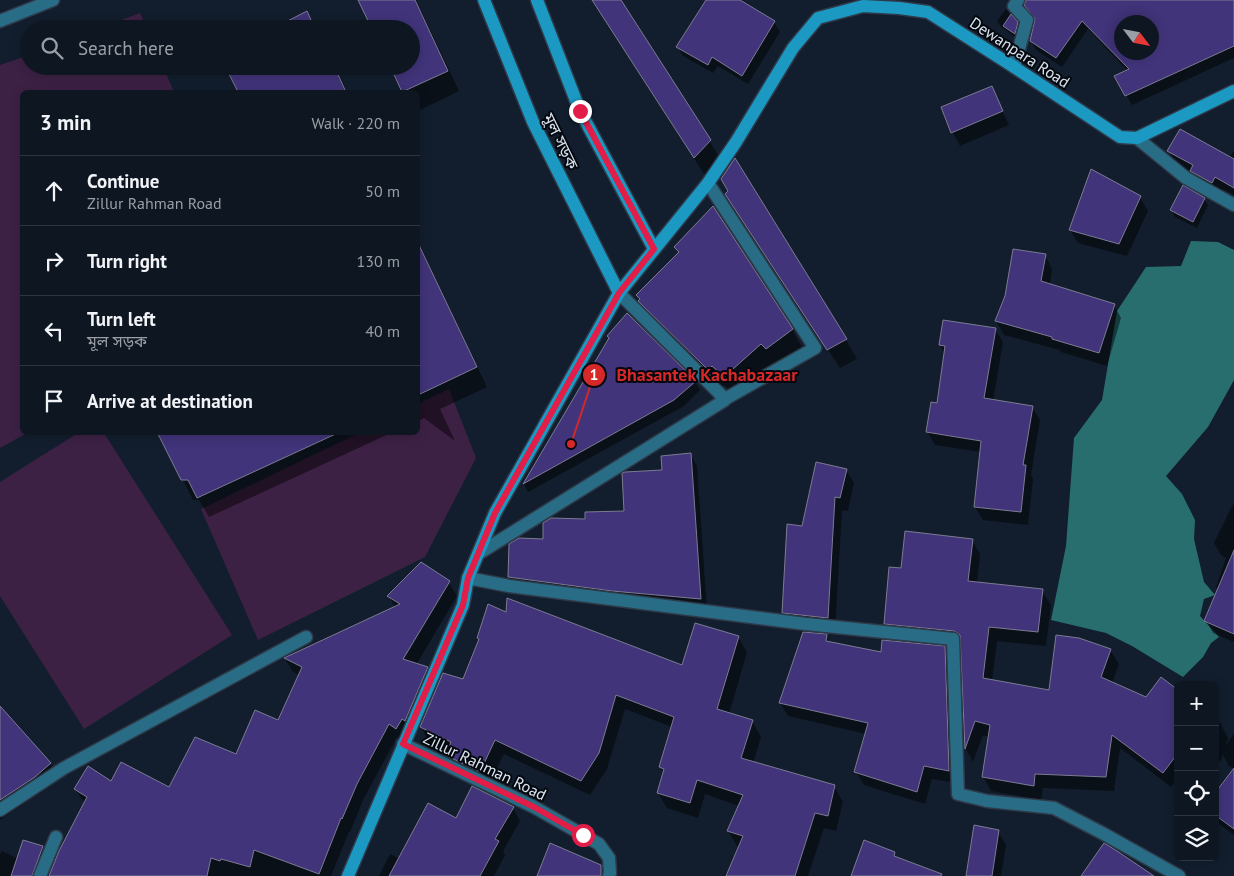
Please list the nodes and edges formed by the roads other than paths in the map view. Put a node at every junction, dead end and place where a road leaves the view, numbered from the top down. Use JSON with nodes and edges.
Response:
{"nodes":[{"id":1,"x":53,"y":0,"type":"edge"},
{"id":2,"x":484,"y":0,"type":"edge"},
{"id":3,"x":537,"y":0,"type":"edge"},
{"id":4,"x":1018,"y":0,"type":"edge"},
{"id":5,"x":0,"y":21,"type":"edge"},
{"id":6,"x":1014,"y":67,"type":"junction"},
{"id":7,"x":1234,"y":91,"type":"edge"},
{"id":8,"x":1137,"y":138,"type":"junction"},
{"id":9,"x":708,"y":183,"type":"junction"},
{"id":10,"x":1234,"y":204,"type":"edge"},
{"id":11,"x":654,"y":249,"type":"junction"},
{"id":12,"x":619,"y":293,"type":"junction"},
{"id":13,"x":639,"y":313,"type":"junction"},
{"id":14,"x":478,"y":554,"type":"junction"},
{"id":15,"x":468,"y":578,"type":"junction"},
{"id":16,"x":306,"y":637,"type":"dead end"},
{"id":17,"x":403,"y":744,"type":"junction"},
{"id":18,"x":0,"y":810,"type":"edge"},
{"id":19,"x":56,"y":837,"type":"dead end"},
{"id":20,"x":40,"y":876,"type":"edge"},
{"id":21,"x":348,"y":876,"type":"edge"},
{"id":22,"x":609,"y":876,"type":"edge"},
{"id":23,"x":1179,"y":876,"type":"edge"}],
"edges":[{"from":1,"to":5,"type":"street"},
{"from":2,"to":12,"type":"street","name":"মূল সড়ক"},
{"from":3,"to":11,"type":"street","name":"মূল সড়ক"},
{"from":4,"to":6,"type":"street"},
{"from":6,"to":8,"type":"street","name":"Dewanpara Road"},
{"from":6,"to":9,"type":"street","name":"Dewanpara Road"},
{"from":7,"to":8,"type":"street"},
{"from":8,"to":10,"type":"street"},
{"from":9,"to":11,"type":"street","name":"Dewanpara Road"},
{"from":9,"to":13,"type":"street"},
{"from":11,"to":12,"type":"street","name":"Dewanpara Road"},
{"from":12,"to":13,"type":"street"},
{"from":12,"to":14,"type":"street","name":"Dewanpara Road"},
{"from":13,"to":14,"type":"street"},
{"from":14,"to":15,"type":"street","name":"Dewanpara Road"},
{"from":15,"to":17,"type":"street","name":"Dewanpara Road"},
{"from":15,"to":23,"type":"street"},
{"from":16,"to":18,"type":"street"},
{"from":17,"to":21,"type":"street","name":"Dewanpara Road"},
{"from":17,"to":22,"type":"street","name":"Zillur Rahman Road"},
{"from":19,"to":20,"type":"street"}]}
